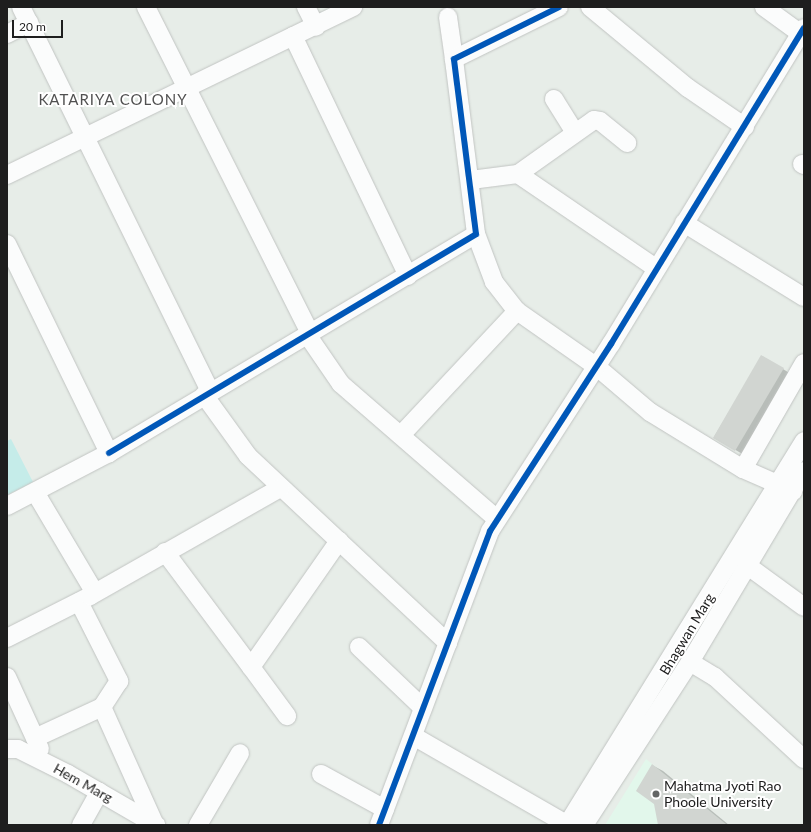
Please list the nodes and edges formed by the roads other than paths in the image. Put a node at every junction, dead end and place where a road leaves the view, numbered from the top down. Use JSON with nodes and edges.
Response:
{"nodes":[{"id":1,"x":21,"y":7,"type":"edge"},
{"id":2,"x":146,"y":7,"type":"edge"},
{"id":3,"x":306,"y":7,"type":"edge"},
{"id":4,"x":353,"y":7,"type":"edge"},
{"id":5,"x":559,"y":7,"type":"edge"},
{"id":6,"x":590,"y":7,"type":"edge"},
{"id":7,"x":764,"y":7,"type":"edge"},
{"id":8,"x":448,"y":17,"type":"dead end"},
{"id":9,"x":29,"y":23,"type":"junction"},
{"id":10,"x":316,"y":27,"type":"junction"},
{"id":11,"x":802,"y":31,"type":"edge"},
{"id":12,"x":7,"y":34,"type":"edge"},
{"id":13,"x":294,"y":36,"type":"junction"},
{"id":14,"x":454,"y":59,"type":"junction"},
{"id":15,"x":185,"y":87,"type":"junction"},
{"id":16,"x":554,"y":99,"type":"dead end"},
{"id":17,"x":745,"y":127,"type":"junction"},
{"id":18,"x":574,"y":132,"type":"junction"},
{"id":19,"x":85,"y":136,"type":"junction"},
{"id":20,"x":627,"y":143,"type":"dead end"},
{"id":21,"x":518,"y":174,"type":"junction"},
{"id":22,"x":7,"y":175,"type":"edge"},
{"id":23,"x":471,"y":180,"type":"junction"},
{"id":24,"x":684,"y":223,"type":"junction"},
{"id":25,"x":476,"y":234,"type":"junction"},
{"id":26,"x":7,"y":244,"type":"edge"},
{"id":27,"x":656,"y":268,"type":"junction"},
{"id":28,"x":408,"y":276,"type":"junction"},
{"id":29,"x":804,"y":297,"type":"edge"},
{"id":30,"x":517,"y":311,"type":"junction"},
{"id":31,"x":310,"y":335,"type":"junction"},
{"id":32,"x":804,"y":363,"type":"edge"},
{"id":33,"x":597,"y":367,"type":"junction"},
{"id":34,"x":207,"y":393,"type":"junction"},
{"id":35,"x":401,"y":435,"type":"junction"},
{"id":36,"x":804,"y":441,"type":"edge"},
{"id":37,"x":109,"y":453,"type":"junction"},
{"id":38,"x":743,"y":469,"type":"junction"},
{"id":39,"x":804,"y":471,"type":"edge"},
{"id":40,"x":280,"y":488,"type":"junction"},
{"id":41,"x":784,"y":488,"type":"junction"},
{"id":42,"x":35,"y":492,"type":"junction"},
{"id":43,"x":7,"y":506,"type":"edge"},
{"id":44,"x":497,"y":519,"type":"junction"},
{"id":45,"x":339,"y":541,"type":"junction"},
{"id":46,"x":165,"y":552,"type":"junction"},
{"id":47,"x":748,"y":566,"type":"junction"},
{"id":48,"x":96,"y":593,"type":"junction"},
{"id":49,"x":79,"y":602,"type":"junction"},
{"id":50,"x":804,"y":607,"type":"edge"},
{"id":51,"x":7,"y":638,"type":"edge"},
{"id":52,"x":448,"y":643,"type":"junction"},
{"id":53,"x":359,"y":647,"type":"dead end"},
{"id":54,"x":690,"y":662,"type":"junction"},
{"id":55,"x":251,"y":667,"type":"junction"},
{"id":56,"x":7,"y":677,"type":"edge"},
{"id":57,"x":102,"y":707,"type":"junction"},
{"id":58,"x":423,"y":708,"type":"junction"},
{"id":59,"x":287,"y":716,"type":"dead end"},
{"id":60,"x":416,"y":737,"type":"junction"},
{"id":61,"x":35,"y":738,"type":"junction"},
{"id":62,"x":7,"y":749,"type":"edge"},
{"id":63,"x":240,"y":753,"type":"dead end"},
{"id":64,"x":804,"y":759,"type":"edge"},
{"id":65,"x":46,"y":763,"type":"junction"},
{"id":66,"x":321,"y":774,"type":"dead end"},
{"id":67,"x":99,"y":792,"type":"junction"},
{"id":68,"x":382,"y":817,"type":"edge"},
{"id":69,"x":81,"y":825,"type":"edge"},
{"id":70,"x":156,"y":825,"type":"edge"},
{"id":71,"x":198,"y":825,"type":"edge"},
{"id":72,"x":567,"y":825,"type":"edge"},
{"id":73,"x":584,"y":825,"type":"edge"}],
"edges":[{"from":1,"to":9,"type":"street"},
{"from":2,"to":15,"type":"street"},
{"from":3,"to":10,"type":"street"},
{"from":4,"to":10,"type":"street"},
{"from":5,"to":14,"type":"street"},
{"from":6,"to":17,"type":"street"},
{"from":7,"to":11,"type":"street"},
{"from":8,"to":14,"type":"street"},
{"from":9,"to":12,"type":"street"},
{"from":9,"to":19,"type":"street"},
{"from":10,"to":13,"type":"street"},
{"from":11,"to":17,"type":"street"},
{"from":13,"to":15,"type":"street"},
{"from":13,"to":28,"type":"street"},
{"from":14,"to":23,"type":"street"},
{"from":15,"to":19,"type":"street"},
{"from":15,"to":31,"type":"street"},
{"from":16,"to":18,"type":"street"},
{"from":17,"to":24,"type":"street"},
{"from":18,"to":20,"type":"street"},
{"from":18,"to":21,"type":"street"},
{"from":19,"to":22,"type":"street"},
{"from":19,"to":34,"type":"street"},
{"from":21,"to":23,"type":"street"},
{"from":21,"to":27,"type":"street"},
{"from":23,"to":25,"type":"street"},
{"from":24,"to":27,"type":"street"},
{"from":24,"to":29,"type":"street"},
{"from":25,"to":28,"type":"street"},
{"from":25,"to":30,"type":"street"},
{"from":26,"to":37,"type":"street"},
{"from":27,"to":33,"type":"street"},
{"from":28,"to":31,"type":"street"},
{"from":30,"to":33,"type":"street"},
{"from":30,"to":35,"type":"street"},
{"from":31,"to":34,"type":"street"},
{"from":31,"to":35,"type":"street"},
{"from":32,"to":38,"type":"street"},
{"from":33,"to":38,"type":"street"},
{"from":33,"to":44,"type":"street"},
{"from":34,"to":37,"type":"street"},
{"from":34,"to":40,"type":"street"},
{"from":35,"to":44,"type":"street"},
{"from":36,"to":41,"type":"street","name":"Bhagwan Marg"},
{"from":37,"to":42,"type":"street"},
{"from":38,"to":41,"type":"street"},
{"from":39,"to":41,"type":"street","name":"Bhagwan Marg"},
{"from":40,"to":45,"type":"street"},
{"from":40,"to":46,"type":"street"},
{"from":41,"to":47,"type":"street","name":"Bhagwan Marg"},
{"from":41,"to":72,"type":"street","name":"Bhagwan Marg"},
{"from":42,"to":43,"type":"street"},
{"from":42,"to":48,"type":"street"},
{"from":44,"to":52,"type":"street"},
{"from":45,"to":52,"type":"street"},
{"from":45,"to":55,"type":"street"},
{"from":46,"to":48,"type":"street"},
{"from":46,"to":55,"type":"street"},
{"from":47,"to":50,"type":"street"},
{"from":47,"to":54,"type":"street","name":"Bhagwan Marg"},
{"from":48,"to":49,"type":"street"},
{"from":49,"to":51,"type":"street"},
{"from":49,"to":57,"type":"street"},
{"from":52,"to":58,"type":"street"},
{"from":53,"to":58,"type":"street"},
{"from":54,"to":64,"type":"street"},
{"from":54,"to":73,"type":"street","name":"Bhagwan Marg"},
{"from":55,"to":59,"type":"street"},
{"from":56,"to":61,"type":"street"},
{"from":57,"to":61,"type":"street"},
{"from":57,"to":70,"type":"street"},
{"from":58,"to":60,"type":"street"},
{"from":60,"to":68,"type":"street"},
{"from":60,"to":72,"type":"street"},
{"from":61,"to":65,"type":"street"},
{"from":62,"to":65,"type":"street","name":"Hem Marg"},
{"from":63,"to":71,"type":"street"},
{"from":65,"to":67,"type":"street","name":"Hem Marg"},
{"from":66,"to":68,"type":"street"},
{"from":67,"to":69,"type":"street"},
{"from":67,"to":70,"type":"street","name":"Hem Marg"}]}
